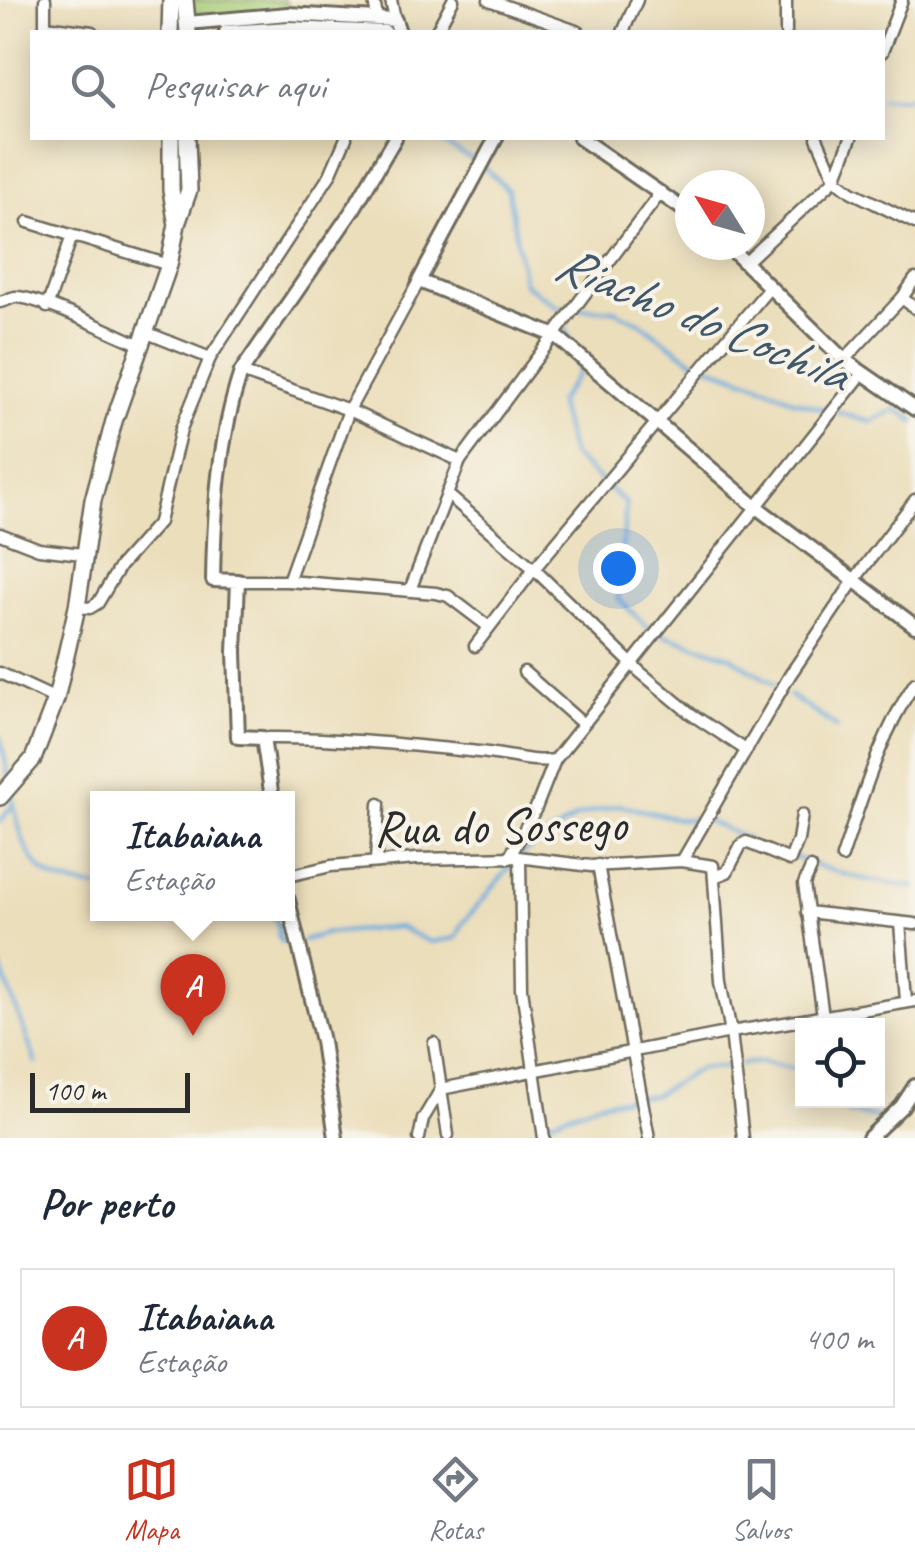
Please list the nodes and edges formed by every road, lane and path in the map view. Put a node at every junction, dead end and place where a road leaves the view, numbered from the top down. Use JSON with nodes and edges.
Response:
{"nodes":[{"id":1,"x":45,"y":0,"type":"edge"},
{"id":2,"x":170,"y":0,"type":"edge"},
{"id":3,"x":186,"y":0,"type":"edge"},
{"id":4,"x":374,"y":0,"type":"edge"},
{"id":5,"x":391,"y":0,"type":"edge"},
{"id":6,"x":453,"y":0,"type":"edge"},
{"id":7,"x":489,"y":0,"type":"edge"},
{"id":8,"x":637,"y":0,"type":"edge"},
{"id":9,"x":786,"y":0,"type":"edge"},
{"id":10,"x":902,"y":0,"type":"edge"},
{"id":11,"x":287,"y":14,"type":"edge"},
{"id":12,"x":180,"y":26,"type":"edge"},
{"id":13,"x":382,"y":26,"type":"edge"},
{"id":14,"x":76,"y":30,"type":"edge"},
{"id":15,"x":233,"y":30,"type":"edge"},
{"id":16,"x":437,"y":30,"type":"edge"},
{"id":17,"x":572,"y":30,"type":"edge"},
{"id":18,"x":624,"y":30,"type":"edge"},
{"id":19,"x":786,"y":30,"type":"edge"},
{"id":20,"x":885,"y":44,"type":"edge"},
{"id":21,"x":171,"y":140,"type":"edge"},
{"id":22,"x":188,"y":140,"type":"edge"},
{"id":23,"x":345,"y":140,"type":"edge"},
{"id":24,"x":393,"y":140,"type":"edge"},
{"id":25,"x":495,"y":140,"type":"edge"},
{"id":26,"x":583,"y":140,"type":"edge"},
{"id":27,"x":817,"y":140,"type":"edge"},
{"id":28,"x":850,"y":140,"type":"edge"},
{"id":29,"x":835,"y":179,"type":"junction"},
{"id":30,"x":661,"y":192,"type":"junction"},
{"id":31,"x":675,"y":203,"type":"edge"},
{"id":32,"x":28,"y":222,"type":"dead end"},
{"id":33,"x":915,"y":223,"type":"edge"},
{"id":34,"x":177,"y":224,"type":"junction"},
{"id":35,"x":72,"y":236,"type":"junction"},
{"id":36,"x":746,"y":262,"type":"joint"},
{"id":37,"x":169,"y":265,"type":"junction"},
{"id":38,"x":915,"y":279,"type":"edge"},
{"id":39,"x":419,"y":281,"type":"junction"},
{"id":40,"x":770,"y":287,"type":"junction"},
{"id":41,"x":902,"y":298,"type":"junction"},
{"id":42,"x":0,"y":302,"type":"edge"},
{"id":43,"x":47,"y":306,"type":"junction"},
{"id":44,"x":915,"y":308,"type":"edge"},
{"id":45,"x":556,"y":336,"type":"junction"},
{"id":46,"x":142,"y":339,"type":"junction"},
{"id":47,"x":210,"y":358,"type":"junction"},
{"id":48,"x":844,"y":360,"type":"junction"},
{"id":49,"x":242,"y":372,"type":"junction"},
{"id":50,"x":862,"y":374,"type":"junction"},
{"id":51,"x":915,"y":409,"type":"edge"},
{"id":52,"x":349,"y":410,"type":"junction"},
{"id":53,"x":657,"y":420,"type":"junction"},
{"id":54,"x":460,"y":461,"type":"junction"},
{"id":55,"x":447,"y":494,"type":"junction"},
{"id":56,"x":915,"y":500,"type":"edge"},
{"id":57,"x":755,"y":506,"type":"junction"},
{"id":58,"x":0,"y":534,"type":"edge"},
{"id":59,"x":82,"y":554,"type":"junction"},
{"id":60,"x":534,"y":569,"type":"junction"},
{"id":61,"x":855,"y":579,"type":"junction"},
{"id":62,"x":238,"y":581,"type":"junction"},
{"id":63,"x":288,"y":581,"type":"junction"},
{"id":64,"x":410,"y":590,"type":"junction"},
{"id":65,"x":76,"y":607,"type":"junction"},
{"id":66,"x":915,"y":626,"type":"edge"},
{"id":67,"x":489,"y":627,"type":"junction"},
{"id":68,"x":474,"y":646,"type":"dead end"},
{"id":69,"x":632,"y":663,"type":"junction"},
{"id":70,"x":524,"y":672,"type":"dead end"},
{"id":71,"x":0,"y":673,"type":"edge"},
{"id":72,"x":915,"y":683,"type":"edge"},
{"id":73,"x":56,"y":698,"type":"junction"},
{"id":74,"x":583,"y":724,"type":"junction"},
{"id":75,"x":264,"y":738,"type":"junction"},
{"id":76,"x":746,"y":750,"type":"junction"},
{"id":77,"x":556,"y":760,"type":"junction"},
{"id":78,"x":271,"y":791,"type":"edge"},
{"id":79,"x":0,"y":796,"type":"edge"},
{"id":80,"x":379,"y":804,"type":"dead end"},
{"id":81,"x":802,"y":816,"type":"dead end"},
{"id":82,"x":842,"y":857,"type":"dead end"},
{"id":83,"x":514,"y":858,"type":"junction"},
{"id":84,"x":682,"y":861,"type":"junction"},
{"id":85,"x":376,"y":862,"type":"junction"},
{"id":86,"x":598,"y":866,"type":"junction"},
{"id":87,"x":810,"y":868,"type":"dead end"},
{"id":88,"x":713,"y":872,"type":"junction"},
{"id":89,"x":295,"y":874,"type":"edge"},
{"id":90,"x":807,"y":912,"type":"junction"},
{"id":91,"x":293,"y":921,"type":"edge"},
{"id":92,"x":900,"y":923,"type":"junction"},
{"id":93,"x":915,"y":924,"type":"edge"},
{"id":94,"x":910,"y":1001,"type":"edge"},
{"id":95,"x":823,"y":1016,"type":"junction"},
{"id":96,"x":731,"y":1032,"type":"junction"},
{"id":97,"x":434,"y":1042,"type":"dead end"},
{"id":98,"x":632,"y":1051,"type":"junction"},
{"id":99,"x":533,"y":1068,"type":"junction"},
{"id":100,"x":915,"y":1086,"type":"edge"},
{"id":101,"x":441,"y":1088,"type":"junction"},
{"id":102,"x":448,"y":1135,"type":"dead end"},
{"id":103,"x":336,"y":1138,"type":"edge"},
{"id":104,"x":419,"y":1138,"type":"edge"},
{"id":105,"x":544,"y":1138,"type":"edge"},
{"id":106,"x":649,"y":1138,"type":"edge"},
{"id":107,"x":743,"y":1138,"type":"edge"},
{"id":108,"x":869,"y":1138,"type":"edge"}],
"edges":[{"from":1,"to":14,"type":"street"},
{"from":2,"to":12,"type":"main road"},
{"from":3,"to":12,"type":"main road"},
{"from":4,"to":13,"type":"street"},
{"from":5,"to":13,"type":"street"},
{"from":6,"to":16,"type":"street"},
{"from":7,"to":17,"type":"street"},
{"from":8,"to":18,"type":"street"},
{"from":9,"to":19,"type":"street"},
{"from":10,"to":20,"type":"street"},
{"from":11,"to":12,"type":"street"},
{"from":11,"to":13,"type":"street"},
{"from":11,"to":15,"type":"street"},
{"from":21,"to":34,"type":"main road"},
{"from":22,"to":34,"type":"main road"},
{"from":23,"to":47,"type":"street"},
{"from":24,"to":49,"type":"street"},
{"from":25,"to":39,"type":"street"},
{"from":26,"to":30,"type":"street"},
{"from":27,"to":29,"type":"street"},
{"from":28,"to":29,"type":"street"},
{"from":29,"to":33,"type":"street"},
{"from":29,"to":36,"type":"street"},
{"from":30,"to":31,"type":"street"},
{"from":30,"to":45,"type":"street"},
{"from":32,"to":35,"type":"street"},
{"from":34,"to":37,"type":"main road"},
{"from":35,"to":37,"type":"street"},
{"from":35,"to":43,"type":"street"},
{"from":36,"to":40,"type":"street"},
{"from":37,"to":46,"type":"main road"},
{"from":38,"to":41,"type":"street"},
{"from":39,"to":45,"type":"street"},
{"from":39,"to":52,"type":"street"},
{"from":40,"to":48,"type":"street"},
{"from":40,"to":53,"type":"street"},
{"from":41,"to":44,"type":"street"},
{"from":41,"to":48,"type":"street"},
{"from":42,"to":43,"type":"street"},
{"from":43,"to":46,"type":"street"},
{"from":45,"to":53,"type":"street"},
{"from":45,"to":54,"type":"street"},
{"from":46,"to":47,"type":"street"},
{"from":46,"to":59,"type":"main road"},
{"from":47,"to":65,"type":"street"},
{"from":48,"to":50,"type":"street"},
{"from":49,"to":52,"type":"street"},
{"from":49,"to":62,"type":"street"},
{"from":50,"to":51,"type":"street"},
{"from":50,"to":57,"type":"street"},
{"from":52,"to":54,"type":"street"},
{"from":52,"to":63,"type":"street"},
{"from":53,"to":57,"type":"street"},
{"from":53,"to":60,"type":"street"},
{"from":54,"to":55,"type":"street"},
{"from":55,"to":60,"type":"street"},
{"from":55,"to":64,"type":"street"},
{"from":56,"to":61,"type":"street"},
{"from":57,"to":61,"type":"street"},
{"from":57,"to":69,"type":"street"},
{"from":58,"to":59,"type":"street"},
{"from":59,"to":65,"type":"main road"},
{"from":60,"to":67,"type":"street"},
{"from":60,"to":69,"type":"street"},
{"from":61,"to":66,"type":"street"},
{"from":61,"to":76,"type":"street"},
{"from":62,"to":63,"type":"street"},
{"from":62,"to":75,"type":"street"},
{"from":63,"to":64,"type":"street"},
{"from":64,"to":67,"type":"street"},
{"from":65,"to":73,"type":"main road"},
{"from":67,"to":68,"type":"street"},
{"from":69,"to":74,"type":"street"},
{"from":69,"to":76,"type":"street"},
{"from":70,"to":74,"type":"street"},
{"from":71,"to":73,"type":"street"},
{"from":72,"to":82,"type":"street"},
{"from":73,"to":79,"type":"main road"},
{"from":74,"to":77,"type":"street"},
{"from":75,"to":77,"type":"street"},
{"from":75,"to":78,"type":"street"},
{"from":76,"to":84,"type":"street"},
{"from":77,"to":83,"type":"street"},
{"from":80,"to":85,"type":"street"},
{"from":81,"to":88,"type":"street"},
{"from":83,"to":85,"type":"street","name":"Rua do Sossego"},
{"from":83,"to":86,"type":"street","name":"Rua do Sossego"},
{"from":83,"to":99,"type":"street"},
{"from":84,"to":86,"type":"street","name":"Rua do Sossego"},
{"from":84,"to":88,"type":"street","name":"Rua do Sossego"},
{"from":85,"to":89,"type":"street","name":"Rua do Sossego"},
{"from":86,"to":98,"type":"street"},
{"from":87,"to":90,"type":"street"},
{"from":88,"to":96,"type":"street"},
{"from":90,"to":92,"type":"street"},
{"from":90,"to":95,"type":"street"},
{"from":91,"to":103,"type":"street"},
{"from":92,"to":93,"type":"street"},
{"from":92,"to":94,"type":"street"},
{"from":94,"to":95,"type":"street"},
{"from":95,"to":96,"type":"street"},
{"from":96,"to":98,"type":"street"},
{"from":96,"to":107,"type":"street"},
{"from":97,"to":101,"type":"street"},
{"from":98,"to":99,"type":"street"},
{"from":98,"to":106,"type":"street"},
{"from":99,"to":101,"type":"street"},
{"from":99,"to":105,"type":"street"},
{"from":100,"to":108,"type":"street"},
{"from":101,"to":102,"type":"street"},
{"from":101,"to":104,"type":"street"}]}
